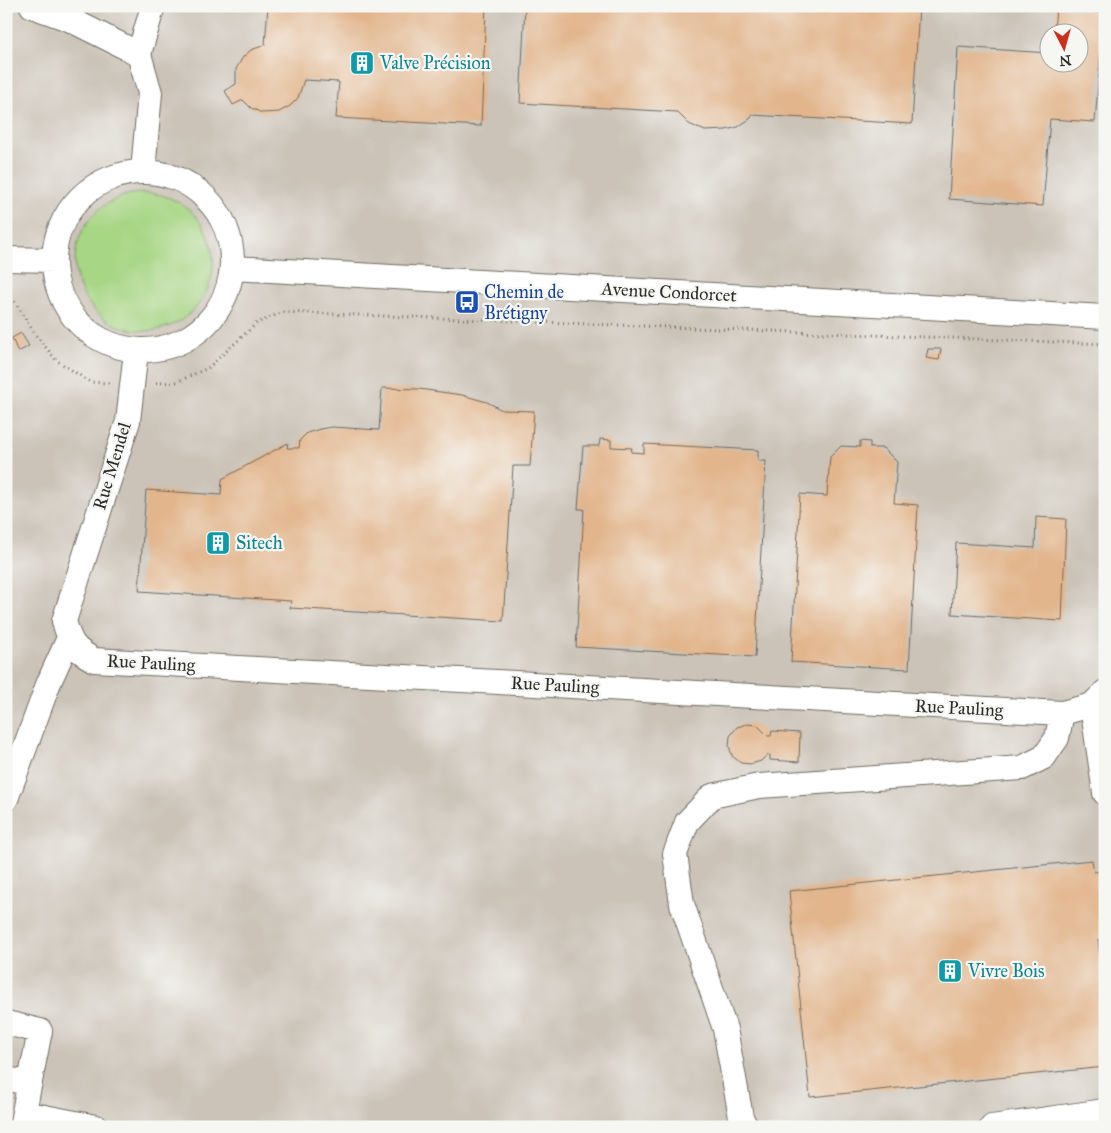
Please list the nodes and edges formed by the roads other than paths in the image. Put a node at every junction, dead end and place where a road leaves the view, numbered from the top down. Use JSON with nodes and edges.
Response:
{"nodes":[{"id":1,"x":32,"y":6,"type":"edge"},
{"id":2,"x":153,"y":6,"type":"edge"},
{"id":3,"x":139,"y":54,"type":"junction"},
{"id":4,"x":142,"y":171,"type":"junction"},
{"id":5,"x":6,"y":259,"type":"edge"},
{"id":6,"x":53,"y":260,"type":"junction"},
{"id":7,"x":233,"y":268,"type":"junction"},
{"id":8,"x":1105,"y":317,"type":"edge"},
{"id":9,"x":136,"y":351,"type":"junction"},
{"id":10,"x":69,"y":638,"type":"junction"},
{"id":11,"x":1098,"y":699,"type":"edge"},
{"id":12,"x":1062,"y":714,"type":"junction"},
{"id":13,"x":1105,"y":793,"type":"edge"},
{"id":14,"x":6,"y":799,"type":"edge"},
{"id":15,"x":6,"y":1023,"type":"edge"},
{"id":16,"x":6,"y":1079,"type":"edge"},
{"id":17,"x":30,"y":1083,"type":"junction"},
{"id":18,"x":1105,"y":1111,"type":"edge"},
{"id":19,"x":22,"y":1120,"type":"edge"},
{"id":20,"x":96,"y":1127,"type":"edge"},
{"id":21,"x":746,"y":1127,"type":"edge"},
{"id":22,"x":992,"y":1127,"type":"edge"}],
"edges":[{"from":1,"to":3,"type":"street"},
{"from":2,"to":3,"type":"street"},
{"from":3,"to":4,"type":"street"},
{"from":4,"to":6,"type":"street"},
{"from":4,"to":7,"type":"street"},
{"from":5,"to":6,"type":"street"},
{"from":6,"to":9,"type":"street"},
{"from":7,"to":8,"type":"street","name":"Avenue Condorcet"},
{"from":7,"to":9,"type":"street"},
{"from":9,"to":10,"type":"street","name":"Rue Mendel"},
{"from":10,"to":12,"type":"street","name":"Rue Pauling"},
{"from":10,"to":14,"type":"street"},
{"from":11,"to":12,"type":"street","name":"Rue Pauling"},
{"from":11,"to":13,"type":"street"},
{"from":12,"to":21,"type":"street"},
{"from":15,"to":17,"type":"street"},
{"from":16,"to":17,"type":"street"},
{"from":17,"to":19,"type":"street"},
{"from":18,"to":22,"type":"street"},
{"from":19,"to":20,"type":"street"}]}
